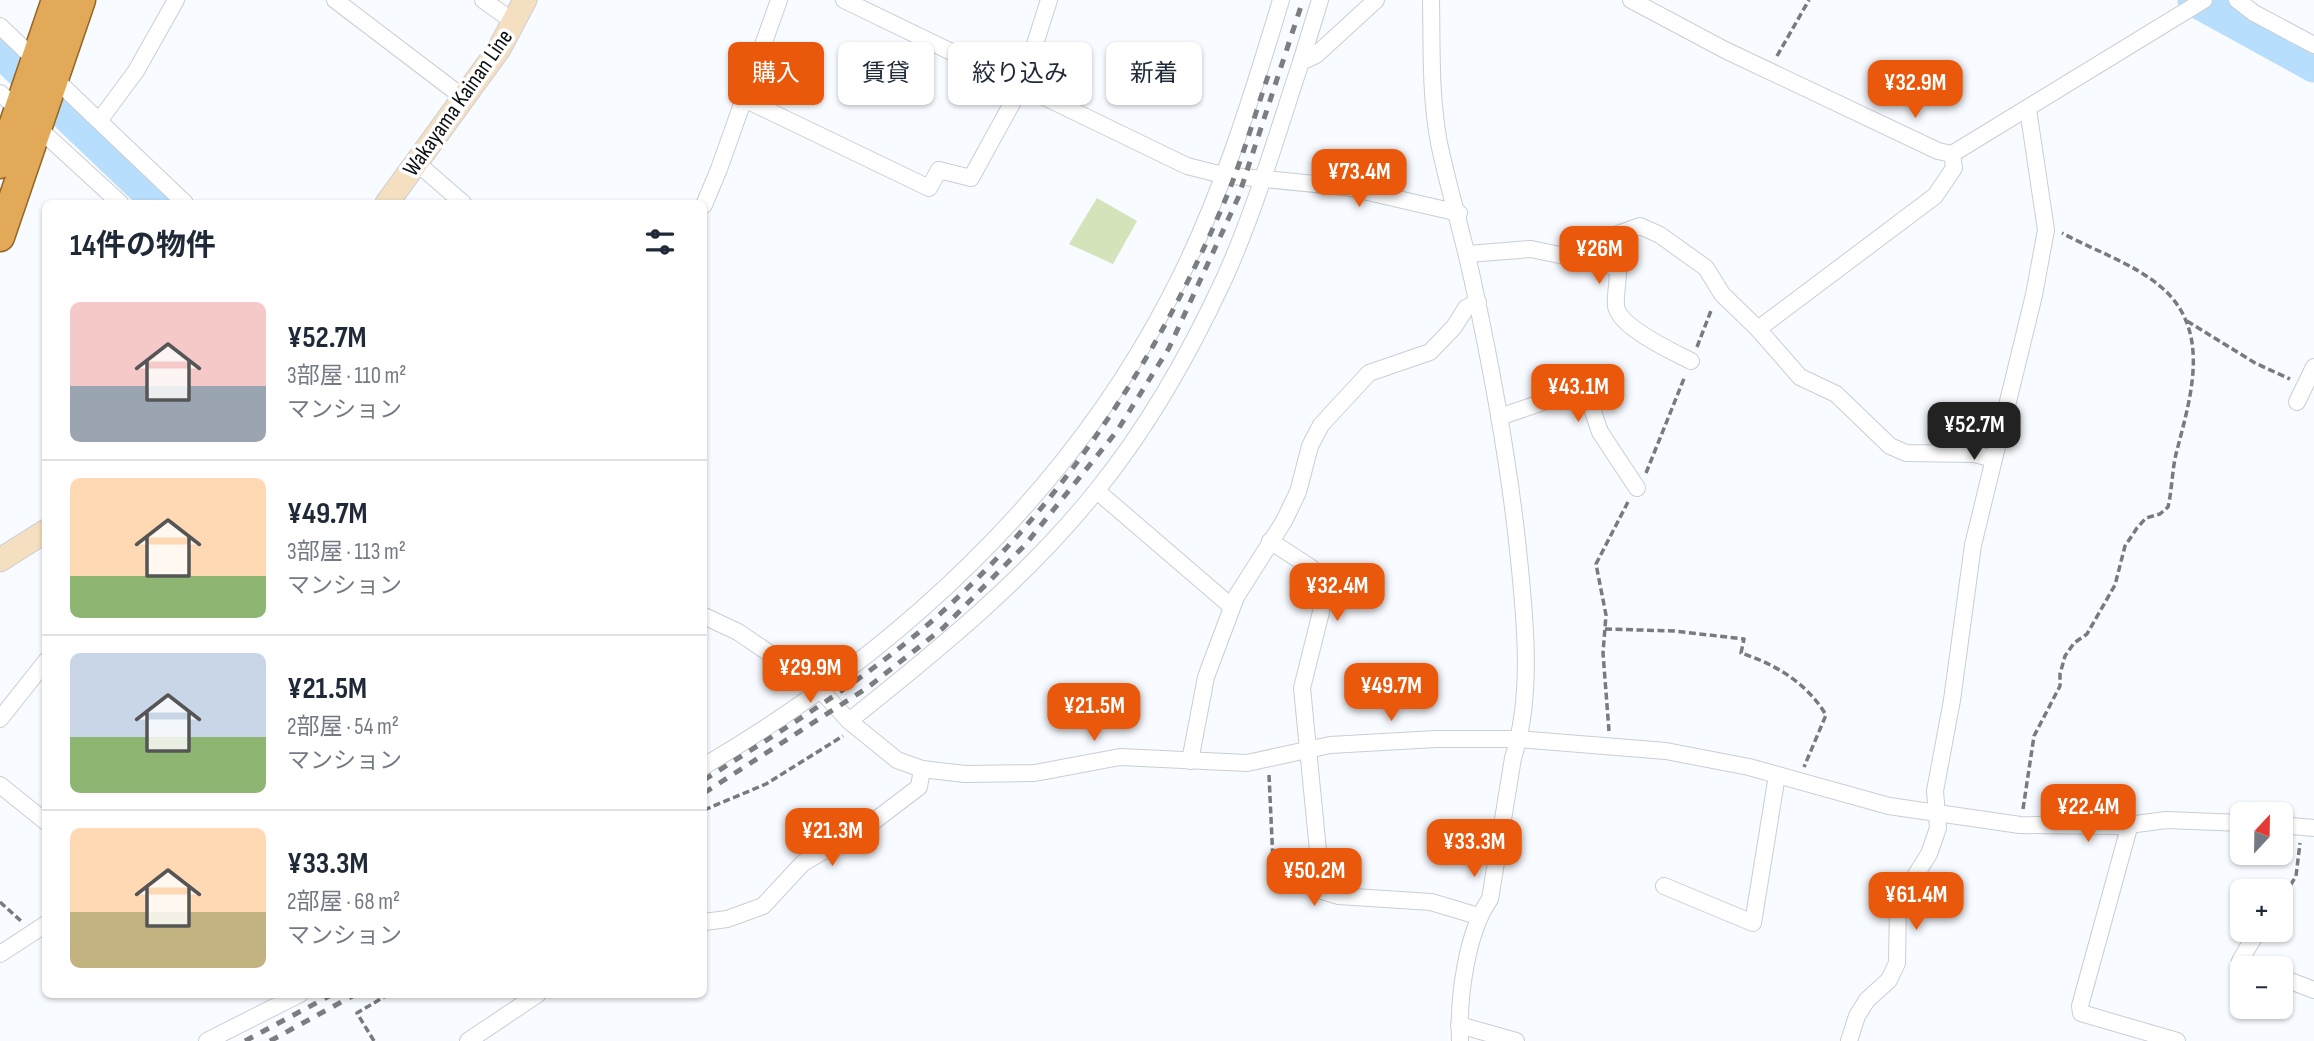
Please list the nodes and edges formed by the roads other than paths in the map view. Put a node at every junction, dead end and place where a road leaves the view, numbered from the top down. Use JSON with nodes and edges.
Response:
{"nodes":[{"id":1,"x":56,"y":0,"type":"edge"},
{"id":2,"x":81,"y":0,"type":"edge"},
{"id":3,"x":176,"y":0,"type":"edge"},
{"id":4,"x":335,"y":0,"type":"edge"},
{"id":5,"x":483,"y":0,"type":"edge"},
{"id":6,"x":525,"y":0,"type":"edge"},
{"id":7,"x":779,"y":0,"type":"edge"},
{"id":8,"x":844,"y":0,"type":"edge"},
{"id":9,"x":1049,"y":0,"type":"edge"},
{"id":10,"x":1281,"y":0,"type":"edge"},
{"id":11,"x":1320,"y":0,"type":"edge"},
{"id":12,"x":1376,"y":0,"type":"edge"},
{"id":13,"x":1432,"y":0,"type":"edge"},
{"id":14,"x":1631,"y":0,"type":"edge"},
{"id":15,"x":2204,"y":0,"type":"edge"},
{"id":16,"x":2237,"y":0,"type":"edge"},
{"id":17,"x":514,"y":22,"type":"junction"},
{"id":18,"x":0,"y":26,"type":"edge"},
{"id":19,"x":763,"y":42,"type":"edge"},
{"id":20,"x":1036,"y":42,"type":"edge"},
{"id":21,"x":2314,"y":45,"type":"edge"},
{"id":22,"x":948,"y":50,"type":"edge"},
{"id":23,"x":1301,"y":62,"type":"junction"},
{"id":24,"x":45,"y":70,"type":"junction"},
{"id":25,"x":464,"y":98,"type":"junction"},
{"id":26,"x":740,"y":105,"type":"edge"},
{"id":27,"x":757,"y":105,"type":"edge"},
{"id":28,"x":1011,"y":105,"type":"edge"},
{"id":29,"x":1063,"y":105,"type":"edge"},
{"id":30,"x":2028,"y":109,"type":"junction"},
{"id":31,"x":23,"y":112,"type":"edge"},
{"id":32,"x":99,"y":121,"type":"junction"},
{"id":33,"x":1952,"y":153,"type":"junction"},
{"id":34,"x":417,"y":163,"type":"junction"},
{"id":35,"x":0,"y":164,"type":"edge"},
{"id":36,"x":1223,"y":175,"type":"junction"},
{"id":37,"x":1263,"y":178,"type":"junction"},
{"id":38,"x":117,"y":200,"type":"edge"},
{"id":39,"x":183,"y":200,"type":"edge"},
{"id":40,"x":389,"y":200,"type":"edge"},
{"id":41,"x":460,"y":200,"type":"edge"},
{"id":42,"x":706,"y":200,"type":"edge"},
{"id":43,"x":1459,"y":213,"type":"junction"},
{"id":44,"x":0,"y":237,"type":"edge"},
{"id":45,"x":1468,"y":254,"type":"junction"},
{"id":46,"x":1585,"y":259,"type":"junction"},
{"id":47,"x":1478,"y":302,"type":"junction"},
{"id":48,"x":1758,"y":329,"type":"junction"},
{"id":49,"x":1692,"y":361,"type":"road end"},
{"id":50,"x":2314,"y":368,"type":"edge"},
{"id":51,"x":2297,"y":402,"type":"dead end"},
{"id":52,"x":1499,"y":417,"type":"junction"},
{"id":53,"x":1994,"y":459,"type":"junction"},
{"id":54,"x":1637,"y":488,"type":"road end"},
{"id":55,"x":1097,"y":491,"type":"junction"},
{"id":56,"x":42,"y":534,"type":"edge"},
{"id":57,"x":1270,"y":541,"type":"junction"},
{"id":58,"x":0,"y":560,"type":"edge"},
{"id":59,"x":1232,"y":607,"type":"junction"},
{"id":60,"x":707,"y":617,"type":"edge"},
{"id":61,"x":42,"y":666,"type":"edge"},
{"id":62,"x":820,"y":690,"type":"junction"},
{"id":63,"x":0,"y":719,"type":"edge"},
{"id":64,"x":853,"y":724,"type":"junction"},
{"id":65,"x":1519,"y":739,"type":"junction"},
{"id":66,"x":1309,"y":749,"type":"junction"},
{"id":67,"x":1189,"y":761,"type":"junction"},
{"id":68,"x":707,"y":764,"type":"edge"},
{"id":69,"x":922,"y":769,"type":"junction"},
{"id":70,"x":1777,"y":775,"type":"junction"},
{"id":71,"x":0,"y":785,"type":"edge"},
{"id":72,"x":1937,"y":813,"type":"junction"},
{"id":73,"x":42,"y":819,"type":"edge"},
{"id":74,"x":2230,"y":823,"type":"edge"},
{"id":75,"x":2130,"y":824,"type":"junction"},
{"id":76,"x":1664,"y":887,"type":"dead end"},
{"id":77,"x":1478,"y":916,"type":"junction"},
{"id":78,"x":707,"y":922,"type":"edge"},
{"id":79,"x":39,"y":928,"type":"edge"},
{"id":80,"x":0,"y":954,"type":"edge"},
{"id":81,"x":2293,"y":982,"type":"edge"},
{"id":82,"x":2314,"y":990,"type":"edge"},
{"id":83,"x":292,"y":998,"type":"edge"},
{"id":84,"x":532,"y":998,"type":"edge"},
{"id":85,"x":1459,"y":1033,"type":"edge"},
{"id":86,"x":207,"y":1041,"type":"edge"},
{"id":87,"x":468,"y":1041,"type":"edge"},
{"id":88,"x":1516,"y":1041,"type":"edge"},
{"id":89,"x":1849,"y":1041,"type":"edge"},
{"id":90,"x":2177,"y":1041,"type":"edge"}],
"edges":[{"from":1,"to":24,"type":"highway"},
{"from":2,"to":24,"type":"highway"},
{"from":3,"to":32,"type":"street"},
{"from":4,"to":25,"type":"street"},
{"from":5,"to":17,"type":"street"},
{"from":6,"to":17,"type":"main road","name":"Wakayama Kainan Line"},
{"from":7,"to":19,"type":"street"},
{"from":8,"to":22,"type":"street"},
{"from":9,"to":20,"type":"street"},
{"from":10,"to":36,"type":"street"},
{"from":11,"to":23,"type":"street"},
{"from":12,"to":23,"type":"street"},
{"from":13,"to":43,"type":"street"},
{"from":14,"to":33,"type":"street"},
{"from":15,"to":30,"type":"street"},
{"from":16,"to":21,"type":"street"},
{"from":17,"to":25,"type":"main road","name":"Wakayama Kainan Line"},
{"from":18,"to":24,"type":"street"},
{"from":23,"to":37,"type":"street"},
{"from":24,"to":31,"type":"highway"},
{"from":24,"to":32,"type":"street"},
{"from":25,"to":34,"type":"main road","name":"Wakayama Kainan Line"},
{"from":26,"to":42,"type":"street"},
{"from":27,"to":28,"type":"street"},
{"from":29,"to":36,"type":"street"},
{"from":30,"to":33,"type":"street"},
{"from":30,"to":53,"type":"street"},
{"from":31,"to":35,"type":"highway"},
{"from":31,"to":38,"type":"street"},
{"from":31,"to":44,"type":"highway"},
{"from":32,"to":39,"type":"street"},
{"from":33,"to":48,"type":"street"},
{"from":34,"to":40,"type":"main road","name":"Wakayama Kainan Line"},
{"from":34,"to":41,"type":"street"},
{"from":36,"to":37,"type":"street"},
{"from":36,"to":62,"type":"street"},
{"from":37,"to":43,"type":"street"},
{"from":37,"to":55,"type":"street"},
{"from":43,"to":45,"type":"street"},
{"from":45,"to":46,"type":"street"},
{"from":45,"to":47,"type":"street"},
{"from":46,"to":48,"type":"street"},
{"from":46,"to":49,"type":"street"},
{"from":47,"to":52,"type":"street"},
{"from":47,"to":57,"type":"street"},
{"from":48,"to":53,"type":"street"},
{"from":50,"to":51,"type":"street"},
{"from":52,"to":54,"type":"street"},
{"from":52,"to":65,"type":"street"},
{"from":53,"to":72,"type":"street"},
{"from":55,"to":59,"type":"street"},
{"from":55,"to":64,"type":"street"},
{"from":56,"to":58,"type":"main road"},
{"from":57,"to":59,"type":"street"},
{"from":57,"to":66,"type":"street"},
{"from":59,"to":67,"type":"street"},
{"from":60,"to":62,"type":"street"},
{"from":61,"to":63,"type":"street"},
{"from":62,"to":64,"type":"street"},
{"from":62,"to":68,"type":"street"},
{"from":64,"to":69,"type":"street"},
{"from":65,"to":66,"type":"street"},
{"from":65,"to":70,"type":"street"},
{"from":65,"to":77,"type":"street"},
{"from":66,"to":67,"type":"street"},
{"from":66,"to":77,"type":"street"},
{"from":67,"to":69,"type":"street"},
{"from":69,"to":78,"type":"street"},
{"from":70,"to":72,"type":"street"},
{"from":70,"to":76,"type":"street"},
{"from":71,"to":73,"type":"street"},
{"from":72,"to":75,"type":"street"},
{"from":72,"to":89,"type":"street"},
{"from":74,"to":75,"type":"street"},
{"from":75,"to":90,"type":"street"},
{"from":77,"to":85,"type":"street"},
{"from":79,"to":80,"type":"street"},
{"from":81,"to":82,"type":"street"},
{"from":83,"to":86,"type":"street"},
{"from":84,"to":87,"type":"street"},
{"from":85,"to":88,"type":"street"}]}
